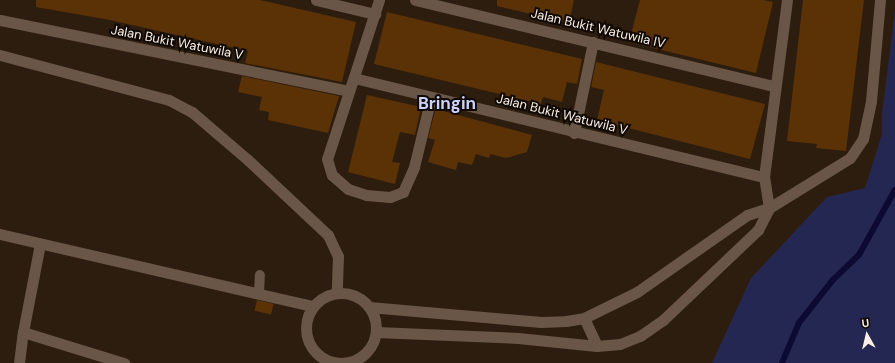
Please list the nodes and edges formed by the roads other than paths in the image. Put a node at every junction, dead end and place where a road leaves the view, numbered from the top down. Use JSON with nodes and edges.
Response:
{"nodes":[{"id":1,"x":316,"y":0,"type":"edge"},
{"id":2,"x":379,"y":0,"type":"edge"},
{"id":3,"x":415,"y":0,"type":"edge"},
{"id":4,"x":785,"y":0,"type":"edge"},
{"id":5,"x":880,"y":0,"type":"edge"},
{"id":6,"x":375,"y":14,"type":"junction"},
{"id":7,"x":0,"y":20,"type":"edge"},
{"id":8,"x":593,"y":42,"type":"junction"},
{"id":9,"x":0,"y":55,"type":"edge"},
{"id":10,"x":354,"y":78,"type":"junction"},
{"id":11,"x":774,"y":86,"type":"junction"},
{"id":12,"x":349,"y":91,"type":"junction"},
{"id":13,"x":431,"y":97,"type":"junction"},
{"id":14,"x":574,"y":133,"type":"junction"},
{"id":15,"x":764,"y":177,"type":"junction"},
{"id":16,"x":770,"y":208,"type":"junction"},
{"id":17,"x":0,"y":234,"type":"edge"},
{"id":18,"x":40,"y":244,"type":"junction"},
{"id":19,"x":260,"y":275,"type":"dead end"},
{"id":20,"x":259,"y":292,"type":"junction"},
{"id":21,"x":337,"y":293,"type":"junction"},
{"id":22,"x":313,"y":306,"type":"junction"},
{"id":23,"x":369,"y":306,"type":"junction"},
{"id":24,"x":584,"y":318,"type":"junction"},
{"id":25,"x":23,"y":332,"type":"junction"},
{"id":26,"x":376,"y":332,"type":"junction"},
{"id":27,"x":597,"y":346,"type":"junction"},
{"id":28,"x":19,"y":363,"type":"edge"},
{"id":29,"x":124,"y":363,"type":"edge"},
{"id":30,"x":337,"y":363,"type":"edge"}],
"edges":[{"from":1,"to":6,"type":"street"},
{"from":2,"to":6,"type":"street"},
{"from":3,"to":8,"type":"street","name":"Jalan Bukit Watuwila IV"},
{"from":4,"to":11,"type":"street"},
{"from":5,"to":16,"type":"street"},
{"from":6,"to":10,"type":"street"},
{"from":7,"to":12,"type":"street","name":"Jalan Bukit Watuwila V"},
{"from":8,"to":11,"type":"street","name":"Jalan Bukit Watuwila IV"},
{"from":8,"to":14,"type":"street"},
{"from":9,"to":21,"type":"street"},
{"from":10,"to":12,"type":"street"},
{"from":10,"to":13,"type":"street","name":"Jalan Bukit Watuwila V"},
{"from":11,"to":15,"type":"street"},
{"from":12,"to":13,"type":"street"},
{"from":13,"to":14,"type":"street","name":"Jalan Bukit Watuwila V"},
{"from":14,"to":15,"type":"street","name":"Jalan Bukit Watuwila V"},
{"from":15,"to":16,"type":"street"},
{"from":16,"to":24,"type":"street"},
{"from":16,"to":27,"type":"street"},
{"from":17,"to":18,"type":"street"},
{"from":18,"to":20,"type":"street"},
{"from":18,"to":25,"type":"street"},
{"from":19,"to":20,"type":"lane"},
{"from":20,"to":22,"type":"street"},
{"from":21,"to":22,"type":"street"},
{"from":21,"to":23,"type":"street"},
{"from":22,"to":30,"type":"street"},
{"from":23,"to":24,"type":"street"},
{"from":23,"to":26,"type":"street"},
{"from":24,"to":27,"type":"street"},
{"from":25,"to":28,"type":"street"},
{"from":25,"to":29,"type":"street"},
{"from":26,"to":27,"type":"street"},
{"from":26,"to":30,"type":"street"}]}
